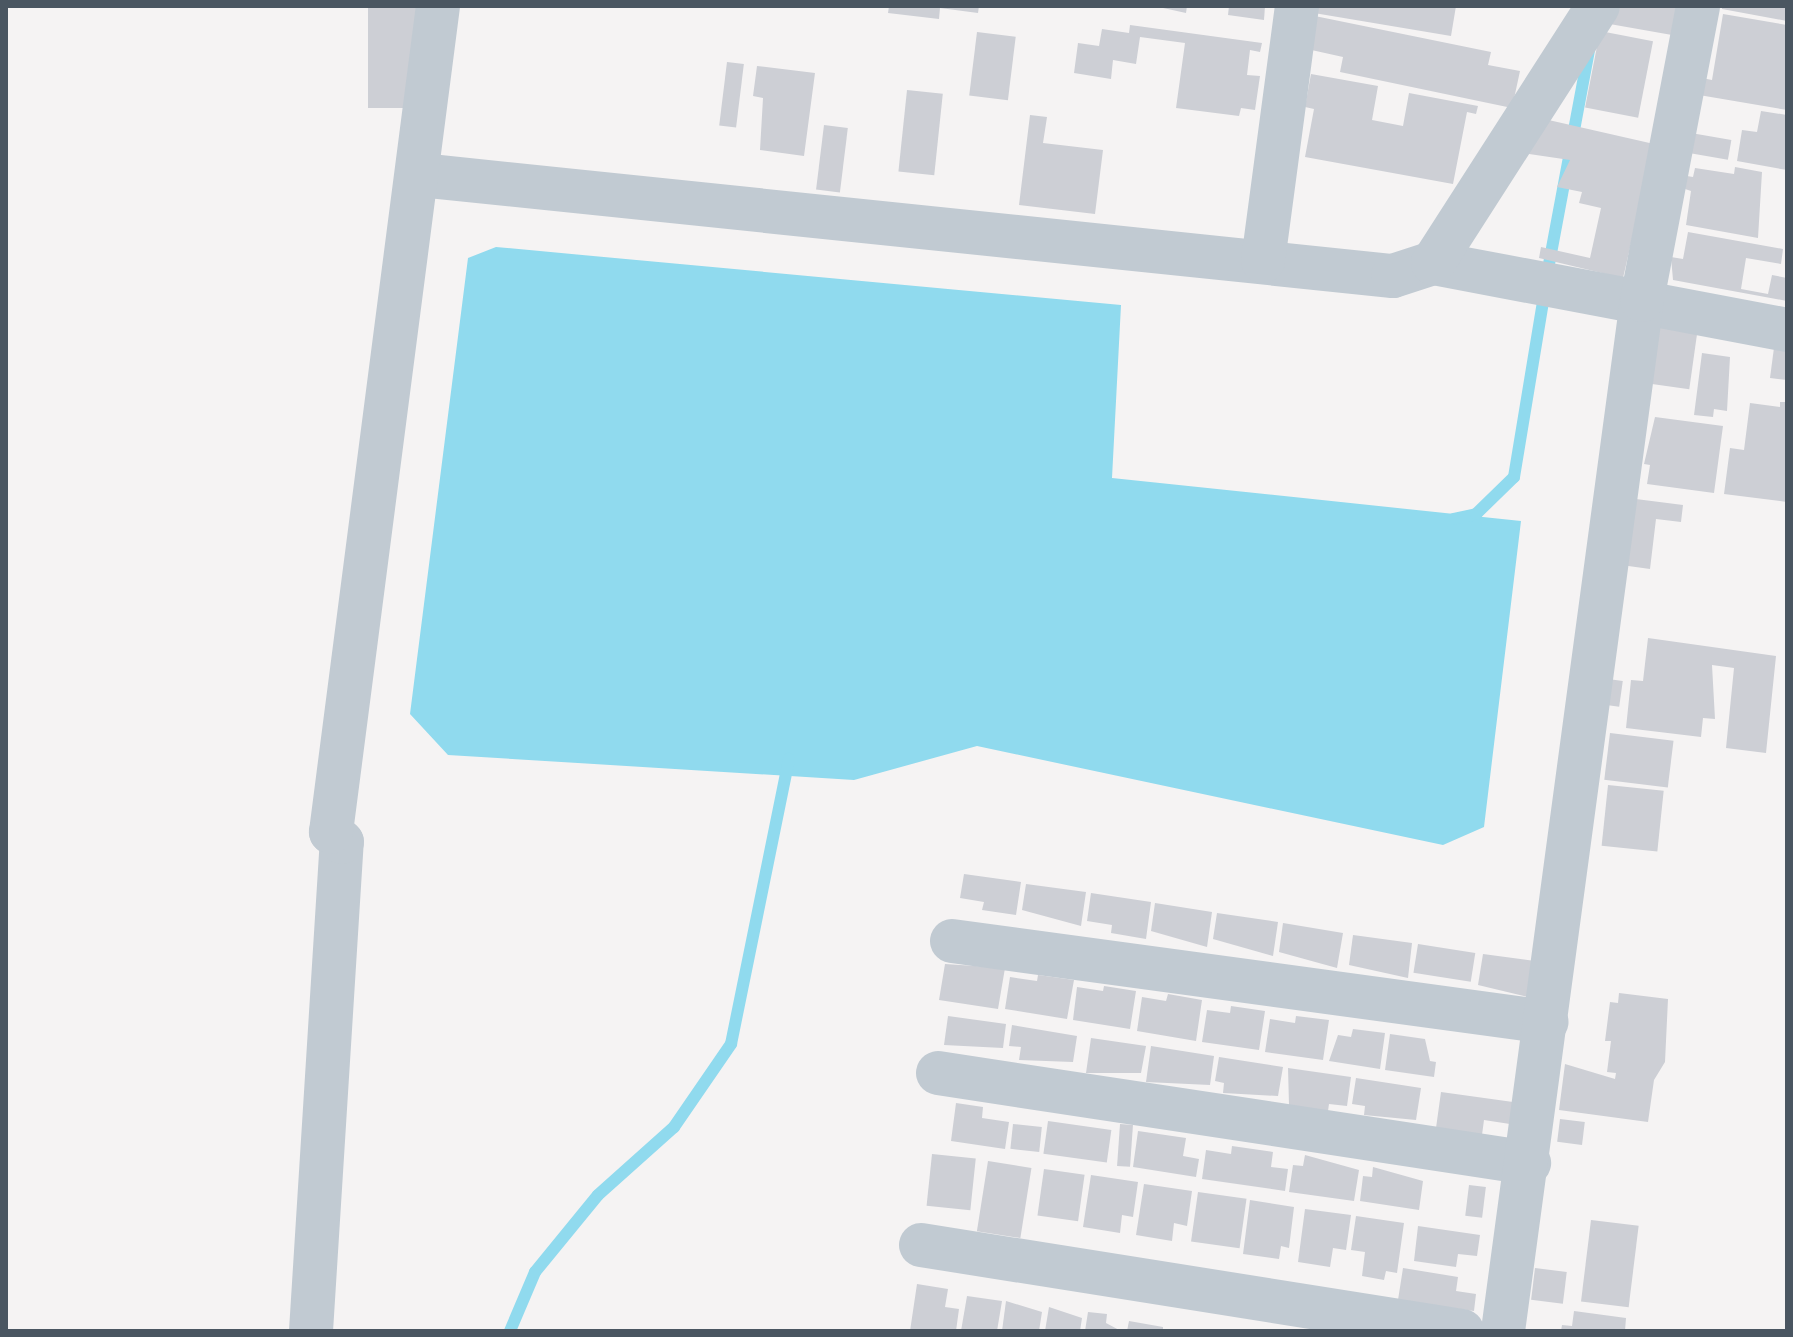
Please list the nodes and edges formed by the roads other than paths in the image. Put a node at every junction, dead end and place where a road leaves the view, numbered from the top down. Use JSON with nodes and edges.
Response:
{"nodes":[{"id":1,"x":438,"y":6,"type":"edge"},
{"id":2,"x":1297,"y":6,"type":"edge"},
{"id":3,"x":1598,"y":6,"type":"edge"},
{"id":4,"x":1698,"y":6,"type":"edge"},
{"id":5,"x":420,"y":175,"type":"junction"},
{"id":6,"x":1263,"y":261,"type":"junction"},
{"id":7,"x":1433,"y":263,"type":"junction"},
{"id":8,"x":1642,"y":300,"type":"junction"},
{"id":9,"x":1787,"y":330,"type":"edge"},
{"id":10,"x":952,"y":941,"type":"dead end"},
{"id":11,"x":1547,"y":1022,"type":"junction"},
{"id":12,"x":938,"y":1073,"type":"dead end"},
{"id":13,"x":1529,"y":1163,"type":"junction"},
{"id":14,"x":921,"y":1245,"type":"dead end"},
{"id":15,"x":311,"y":1331,"type":"edge"},
{"id":16,"x":1462,"y":1331,"type":"edge"},
{"id":17,"x":1503,"y":1331,"type":"edge"}],
"edges":[{"from":1,"to":5,"type":"street"},
{"from":2,"to":6,"type":"street"},
{"from":3,"to":7,"type":"street"},
{"from":4,"to":8,"type":"street"},
{"from":5,"to":6,"type":"street"},
{"from":5,"to":15,"type":"street"},
{"from":6,"to":7,"type":"street"},
{"from":7,"to":8,"type":"street"},
{"from":8,"to":9,"type":"street"},
{"from":8,"to":11,"type":"street"},
{"from":10,"to":11,"type":"street"},
{"from":11,"to":13,"type":"street"},
{"from":12,"to":13,"type":"street"},
{"from":13,"to":17,"type":"street"},
{"from":14,"to":16,"type":"street"}]}
